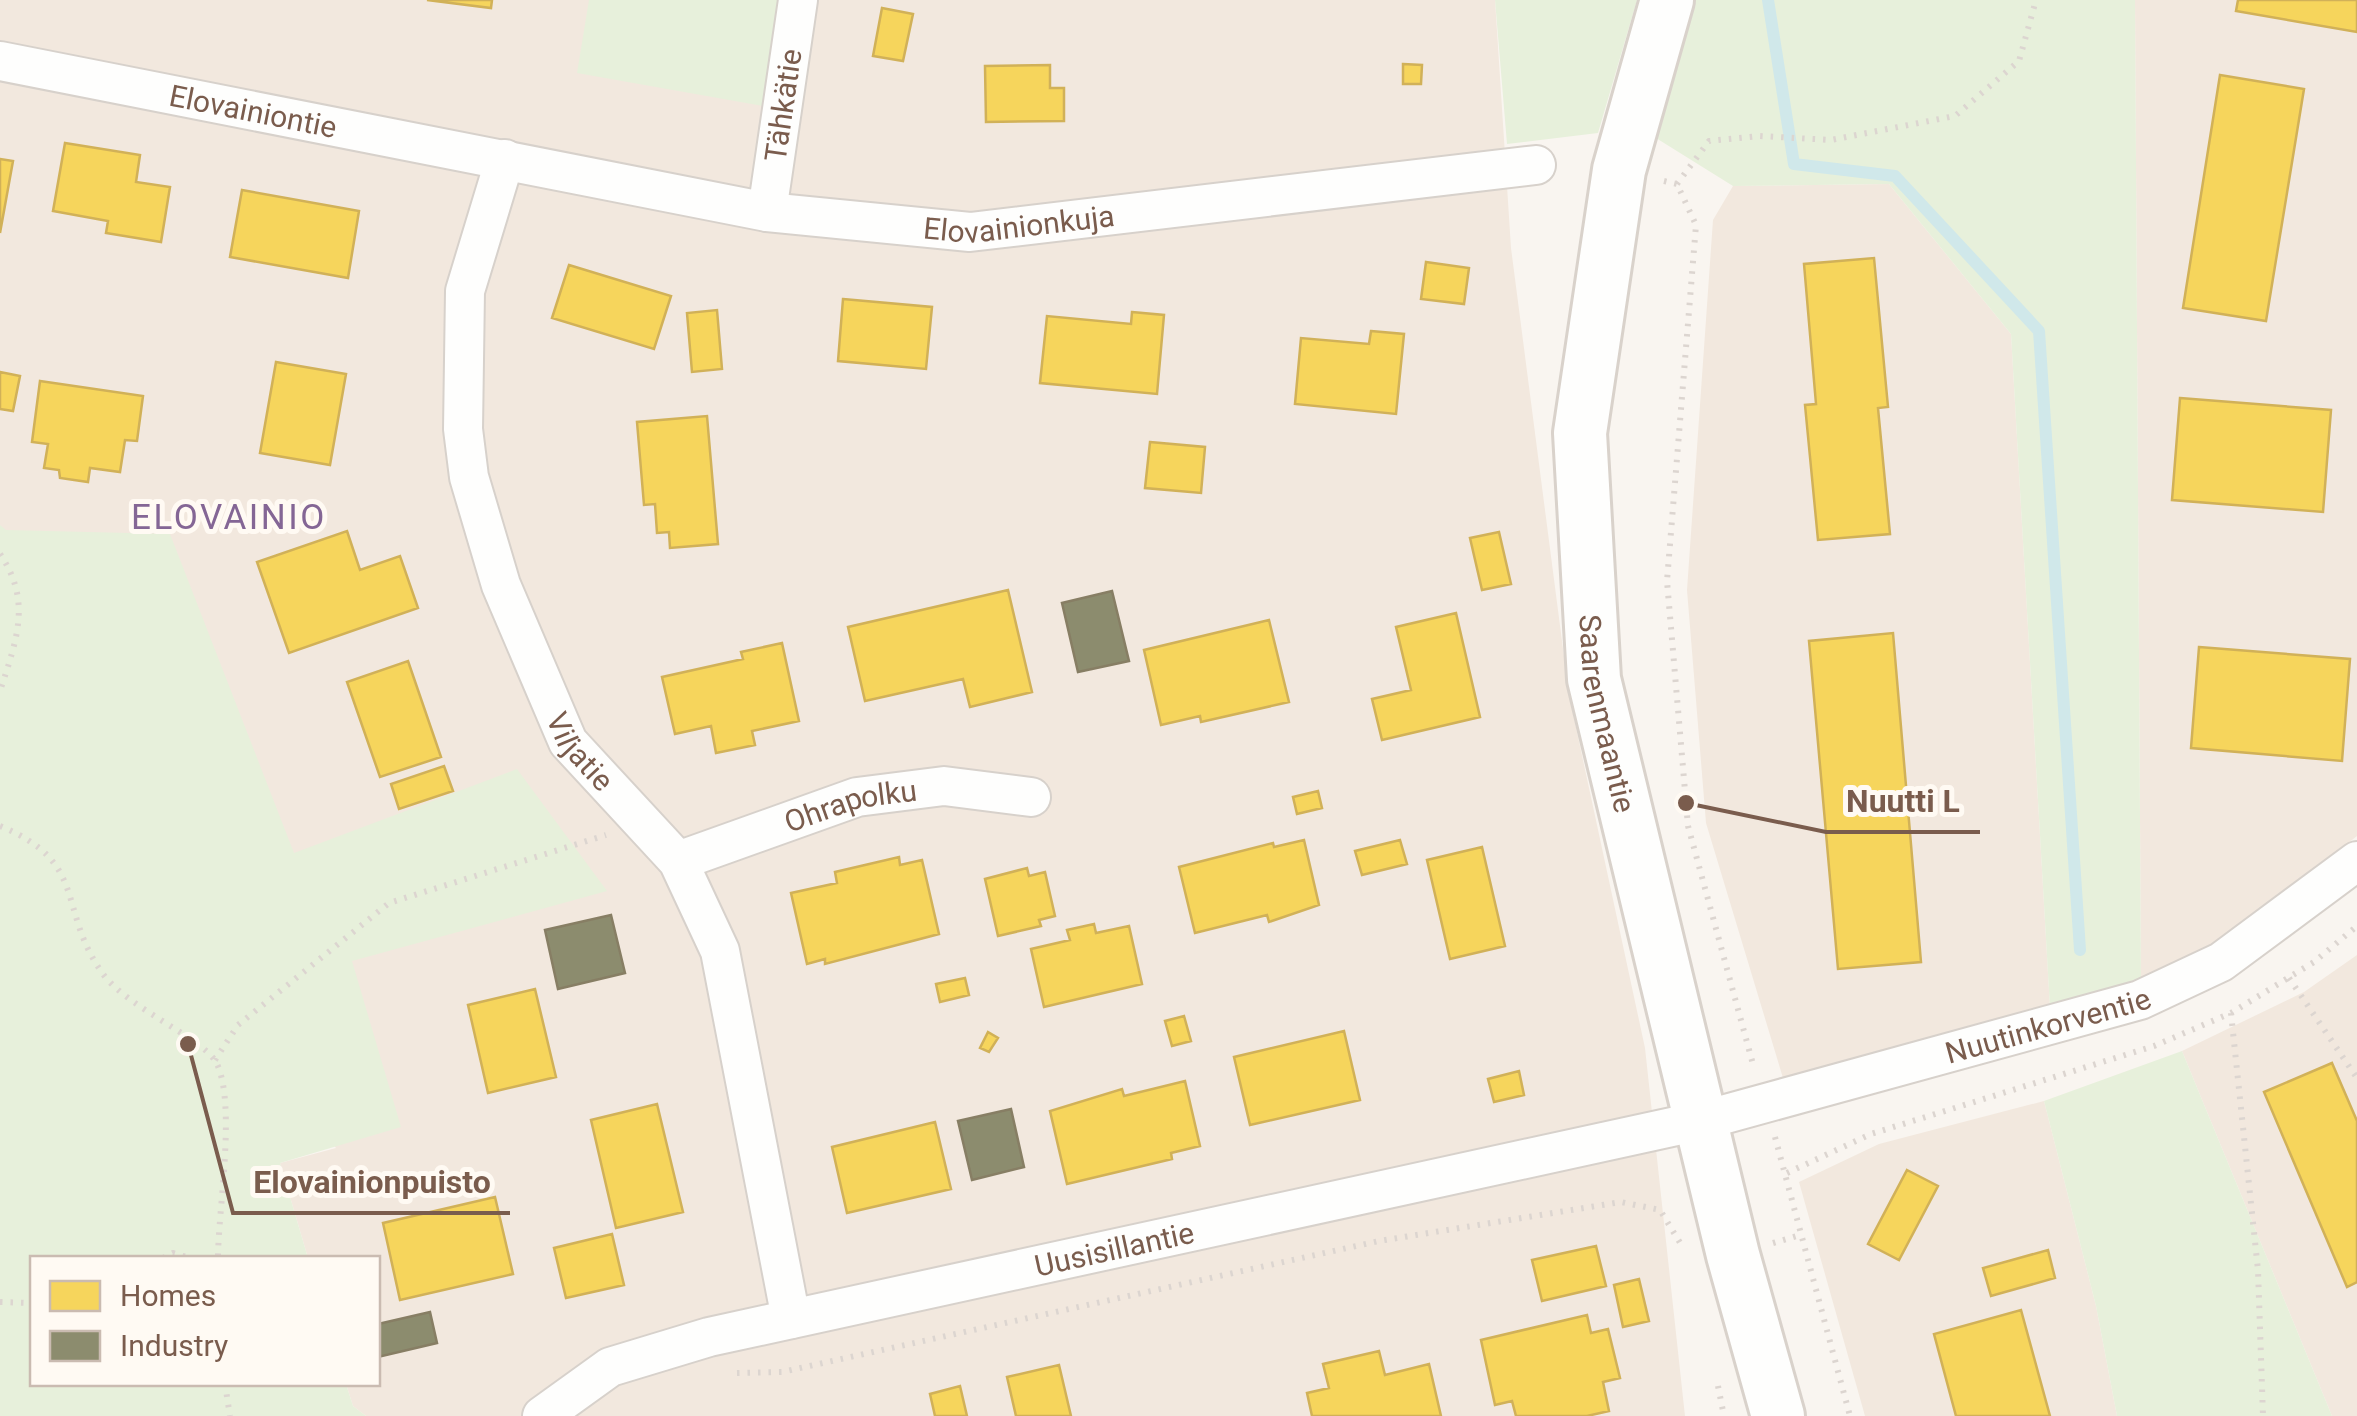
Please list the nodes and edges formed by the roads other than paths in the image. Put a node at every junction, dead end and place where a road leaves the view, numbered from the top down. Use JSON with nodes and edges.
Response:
{"nodes":[{"id":1,"x":798,"y":0,"type":"edge"},
{"id":2,"x":1667,"y":0,"type":"edge"},
{"id":3,"x":0,"y":61,"type":"edge"},
{"id":4,"x":505,"y":159,"type":"junction"},
{"id":5,"x":1536,"y":165,"type":"dead end"},
{"id":6,"x":766,"y":212,"type":"junction"},
{"id":7,"x":1031,"y":797,"type":"dead end"},
{"id":8,"x":678,"y":861,"type":"junction"},
{"id":9,"x":2357,"y":861,"type":"edge"},
{"id":10,"x":1704,"y":1120,"type":"junction"},
{"id":11,"x":791,"y":1319,"type":"junction"},
{"id":12,"x":542,"y":1416,"type":"edge"},
{"id":13,"x":1778,"y":1416,"type":"edge"}],
"edges":[{"from":1,"to":6,"type":"street","name":"Tähkätie"},
{"from":2,"to":10,"type":"street","name":"Saarenmaantie"},
{"from":3,"to":4,"type":"street","name":"Elovainiontie"},
{"from":4,"to":6,"type":"street","name":"Elovainionkuja"},
{"from":4,"to":8,"type":"street","name":"Viljatie"},
{"from":5,"to":6,"type":"street","name":"Elovainionkuja"},
{"from":7,"to":8,"type":"street","name":"Ohrapolku"},
{"from":8,"to":11,"type":"street","name":"Viljatie"},
{"from":9,"to":10,"type":"street","name":"Nuutinkorventie"},
{"from":10,"to":11,"type":"street","name":"Uusisillantie"},
{"from":10,"to":13,"type":"street","name":"Saarenmaantie"},
{"from":11,"to":12,"type":"street","name":"Uusisillantie"}]}
